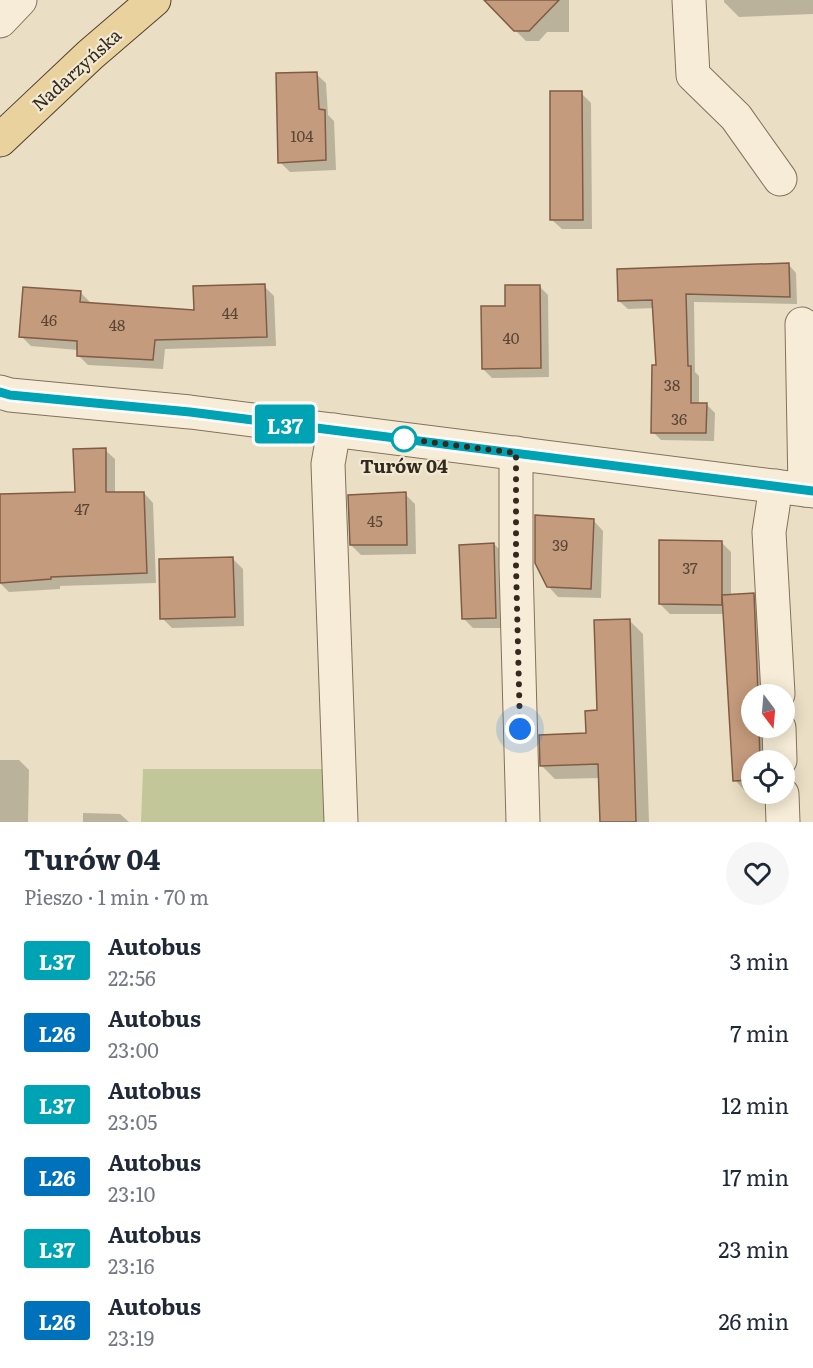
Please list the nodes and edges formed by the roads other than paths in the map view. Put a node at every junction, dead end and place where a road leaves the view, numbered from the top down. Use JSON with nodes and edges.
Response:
{"nodes":[{"id":1,"x":20,"y":0,"type":"edge"},
{"id":2,"x":154,"y":0,"type":"edge"},
{"id":3,"x":689,"y":0,"type":"edge"},
{"id":4,"x":0,"y":21,"type":"edge"},
{"id":5,"x":0,"y":140,"type":"edge"},
{"id":6,"x":780,"y":178,"type":"dead end"},
{"id":7,"x":802,"y":324,"type":"dead end"},
{"id":8,"x":0,"y":392,"type":"edge"},
{"id":9,"x":334,"y":430,"type":"junction"},
{"id":10,"x":516,"y":453,"type":"junction"},
{"id":11,"x":798,"y":489,"type":"edge"},
{"id":12,"x":777,"y":684,"type":"edge"},
{"id":13,"x":782,"y":804,"type":"edge"},
{"id":14,"x":341,"y":822,"type":"edge"},
{"id":15,"x":523,"y":822,"type":"edge"},
{"id":16,"x":783,"y":822,"type":"edge"}],
"edges":[{"from":1,"to":4,"type":"street"},
{"from":2,"to":5,"type":"main road","name":"Nadarzyńska"},
{"from":3,"to":6,"type":"street"},
{"from":7,"to":11,"type":"street"},
{"from":8,"to":9,"type":"street"},
{"from":9,"to":10,"type":"street"},
{"from":9,"to":14,"type":"street"},
{"from":10,"to":11,"type":"street"},
{"from":10,"to":15,"type":"street"},
{"from":11,"to":12,"type":"street"},
{"from":13,"to":16,"type":"street"}]}
